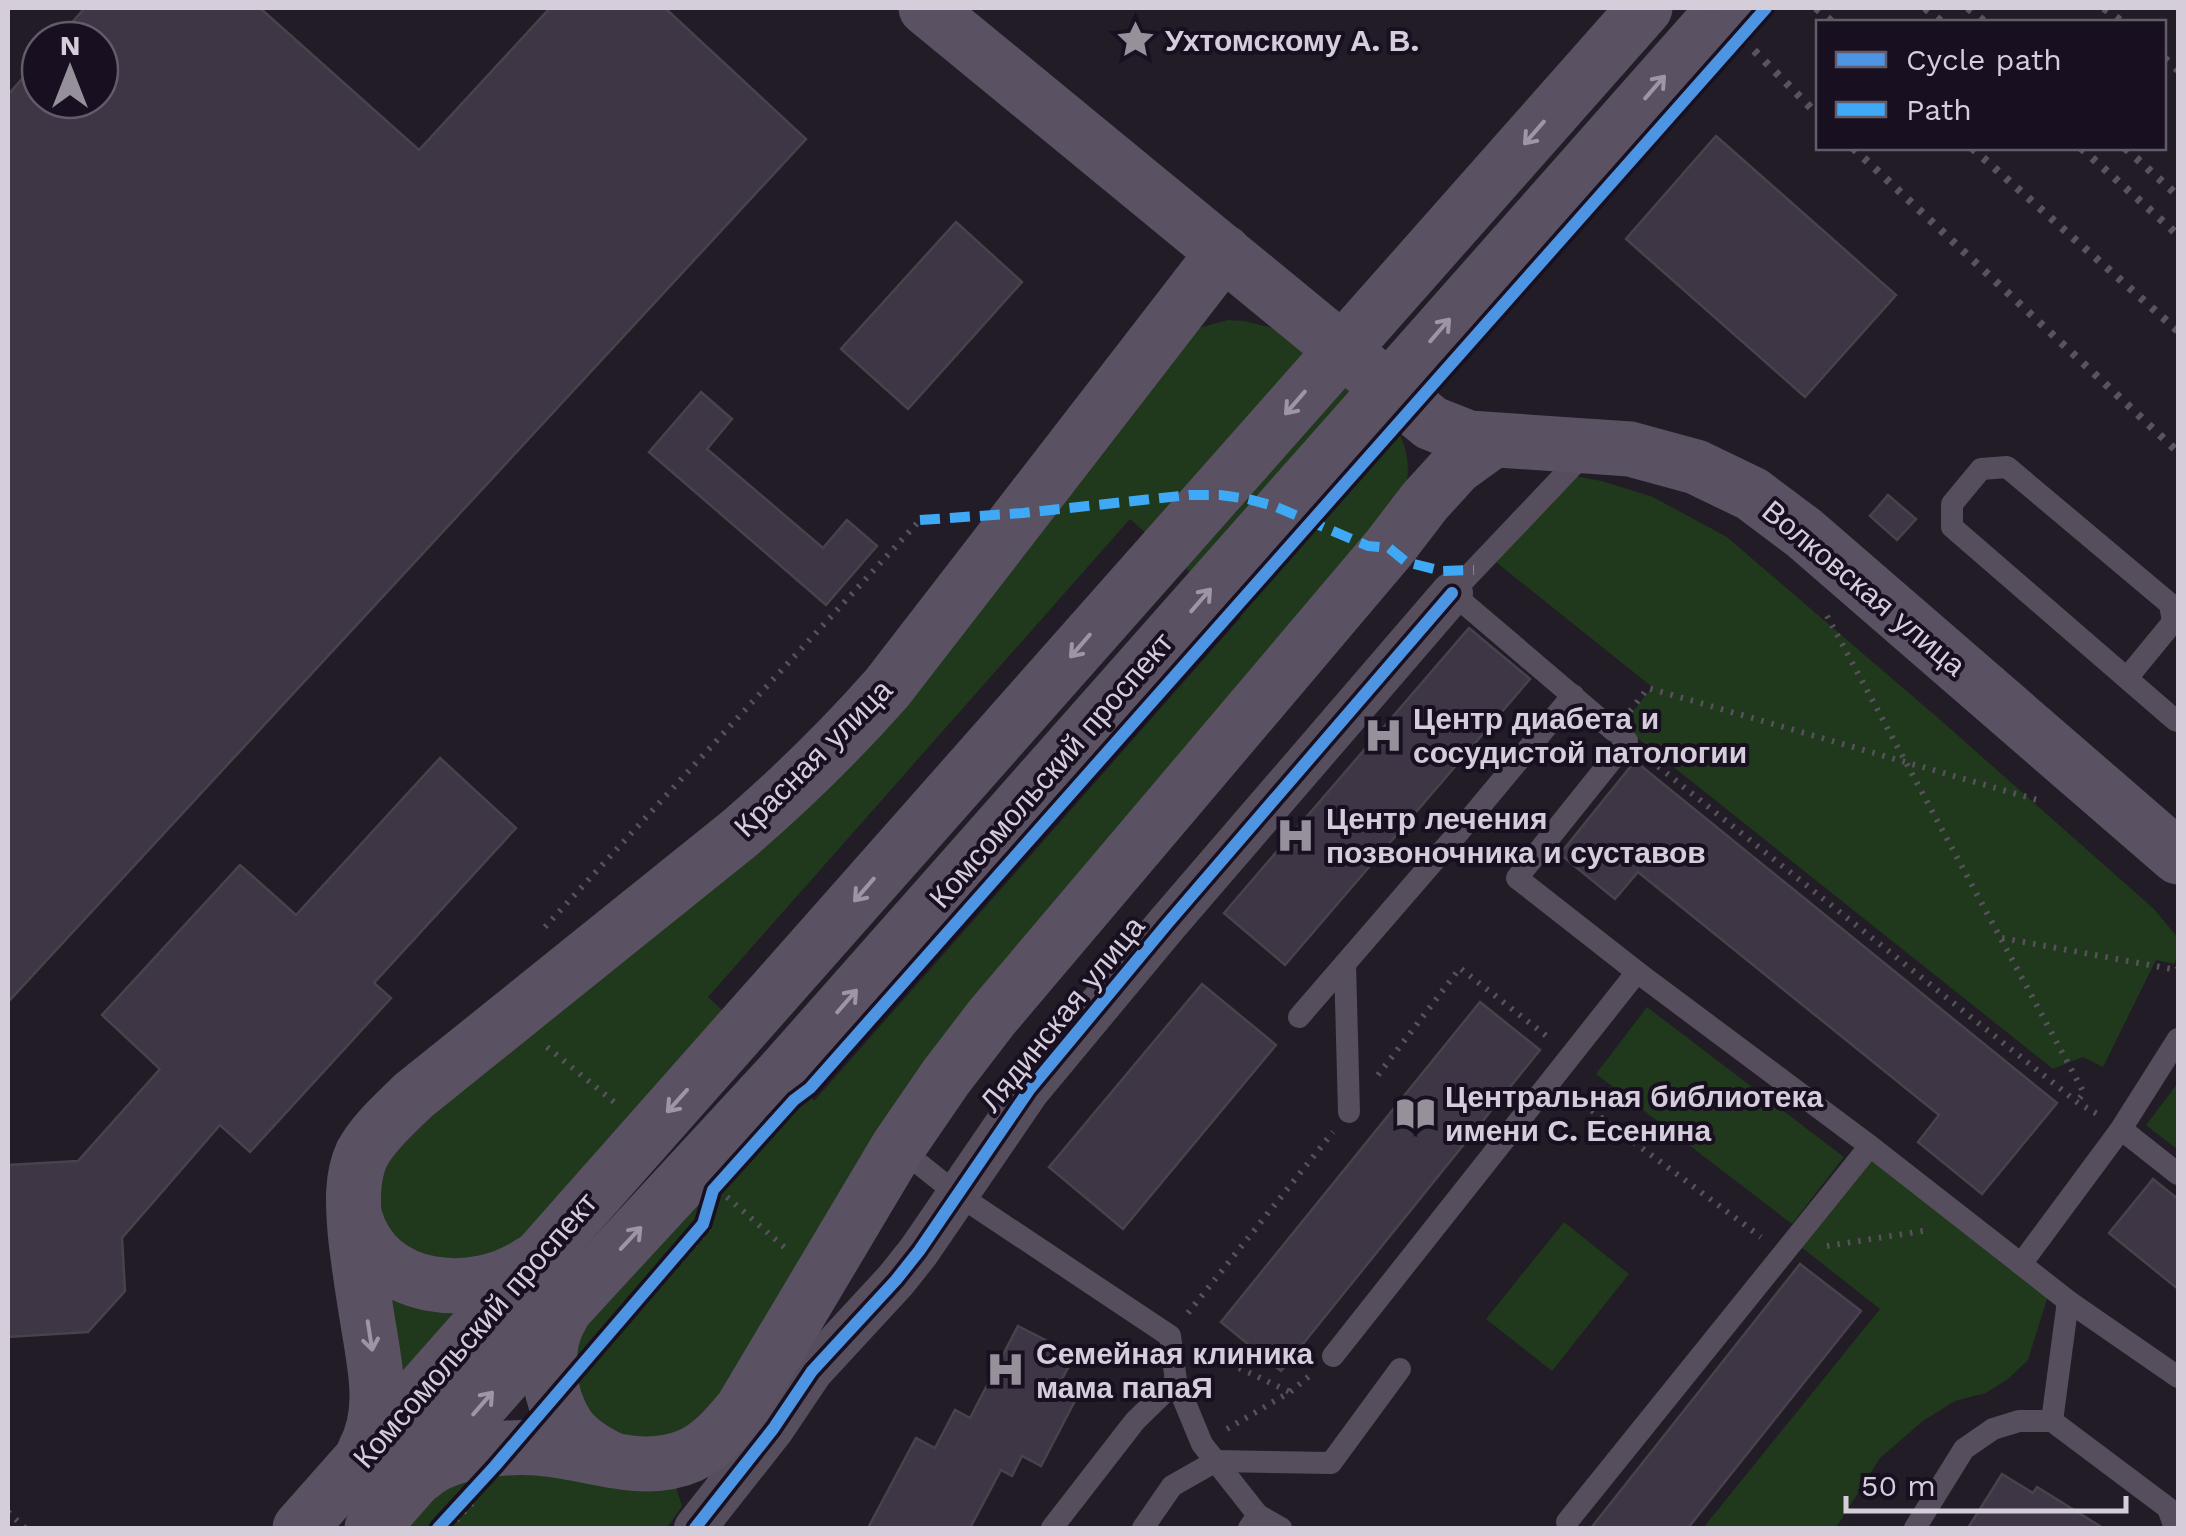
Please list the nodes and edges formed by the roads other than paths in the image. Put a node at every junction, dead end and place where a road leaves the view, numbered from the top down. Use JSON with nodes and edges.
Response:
{"nodes":[{"id":1,"x":926,"y":8,"type":"edge"},
{"id":2,"x":1644,"y":8,"type":"edge"},
{"id":3,"x":1725,"y":8,"type":"edge"},
{"id":4,"x":1224,"y":252,"type":"junction"},
{"id":5,"x":1492,"y":441,"type":"junction"},
{"id":6,"x":1592,"y":445,"type":"junction"},
{"id":7,"x":1452,"y":593,"type":"junction"},
{"id":8,"x":2126,"y":678,"type":"junction"},
{"id":9,"x":1573,"y":694,"type":"junction"},
{"id":10,"x":2178,"y":720,"type":"edge"},
{"id":11,"x":2173,"y":841,"type":"edge"},
{"id":12,"x":1345,"y":964,"type":"junction"},
{"id":13,"x":1637,"y":972,"type":"junction"},
{"id":14,"x":1299,"y":1017,"type":"dead end"},
{"id":15,"x":2178,"y":1039,"type":"edge"},
{"id":16,"x":1348,"y":1112,"type":"road end"},
{"id":17,"x":2121,"y":1129,"type":"junction"},
{"id":18,"x":1870,"y":1146,"type":"junction"},
{"id":19,"x":898,"y":1147,"type":"junction"},
{"id":20,"x":2178,"y":1174,"type":"edge"},
{"id":21,"x":957,"y":1194,"type":"junction"},
{"id":22,"x":353,"y":1204,"type":"junction"},
{"id":23,"x":542,"y":1253,"type":"junction"},
{"id":24,"x":2021,"y":1264,"type":"junction"},
{"id":25,"x":2068,"y":1301,"type":"junction"},
{"id":26,"x":564,"y":1310,"type":"junction"},
{"id":27,"x":1332,"y":1356,"type":"road end"},
{"id":28,"x":1400,"y":1369,"type":"dead end"},
{"id":29,"x":2178,"y":1377,"type":"edge"},
{"id":30,"x":1176,"y":1381,"type":"junction"},
{"id":31,"x":2052,"y":1421,"type":"junction"},
{"id":32,"x":1209,"y":1452,"type":"junction"},
{"id":33,"x":613,"y":1460,"type":"junction"},
{"id":34,"x":357,"y":1463,"type":"junction"},
{"id":35,"x":425,"y":1506,"type":"edge"},
{"id":36,"x":1253,"y":1522,"type":"edge"},
{"id":37,"x":1567,"y":1522,"type":"dead end"},
{"id":38,"x":300,"y":1528,"type":"edge"},
{"id":39,"x":372,"y":1528,"type":"edge"},
{"id":40,"x":695,"y":1528,"type":"edge"},
{"id":41,"x":1052,"y":1528,"type":"edge"},
{"id":42,"x":1142,"y":1528,"type":"edge"},
{"id":43,"x":1282,"y":1528,"type":"edge"},
{"id":44,"x":1915,"y":1528,"type":"edge"},
{"id":45,"x":2175,"y":1528,"type":"edge"}],
"edges":[{"from":1,"to":4,"type":"main road","name":"Волковская улица"},
{"from":2,"to":23,"type":"main road","name":"Комсомольский проспект","one_way":true},
{"from":26,"to":3,"type":"main road","name":"Комсомольский проспект","one_way":true},
{"from":4,"to":5,"type":"main road","name":"Волковская улица"},
{"from":4,"to":22,"type":"main road","name":"Красная улица"},
{"from":5,"to":6,"type":"main road","name":"Волковская улица"},
{"from":5,"to":19,"type":"main road","name":"Лядинская улица"},
{"from":6,"to":7,"type":"lane"},
{"from":6,"to":11,"type":"main road","name":"Волковская улица"},
{"from":7,"to":9,"type":"lane"},
{"from":7,"to":21,"type":"street","name":"Лядинская улица"},
{"from":8,"to":8,"type":"lane"},
{"from":8,"to":10,"type":"lane"},
{"from":9,"to":12,"type":"lane"},
{"from":9,"to":13,"type":"lane"},
{"from":12,"to":14,"type":"lane"},
{"from":12,"to":16,"type":"lane"},
{"from":13,"to":18,"type":"lane"},
{"from":13,"to":27,"type":"lane"},
{"from":15,"to":17,"type":"lane"},
{"from":17,"to":20,"type":"lane"},
{"from":17,"to":24,"type":"lane"},
{"from":18,"to":24,"type":"lane"},
{"from":18,"to":37,"type":"lane"},
{"from":19,"to":21,"type":"lane"},
{"from":19,"to":33,"type":"main road","name":"Лядинская улица"},
{"from":21,"to":30,"type":"lane"},
{"from":21,"to":40,"type":"street","name":"Лядинская улица"},
{"from":22,"to":23,"type":"main road"},
{"from":22,"to":34,"type":"main road","name":"Красная улица","one_way":true},
{"from":23,"to":34,"type":"main road","name":"Комсомольский проспект"},
{"from":24,"to":25,"type":"lane"},
{"from":25,"to":29,"type":"lane"},
{"from":25,"to":31,"type":"lane"},
{"from":26,"to":33,"type":"main road"},
{"from":35,"to":26,"type":"main road","name":"Комсомольский проспект","one_way":true},
{"from":28,"to":32,"type":"lane"},
{"from":30,"to":32,"type":"lane"},
{"from":30,"to":41,"type":"lane"},
{"from":31,"to":44,"type":"lane"},
{"from":31,"to":45,"type":"lane"},
{"from":32,"to":36,"type":"lane"},
{"from":32,"to":42,"type":"lane"},
{"from":33,"to":35,"type":"main road","name":"Лядинская улица"},
{"from":34,"to":38,"type":"main road","name":"Комсомольский проспект"},
{"from":35,"to":39,"type":"main road","name":"Комсомольский проспект"},
{"from":36,"to":43,"type":"lane"}]}
